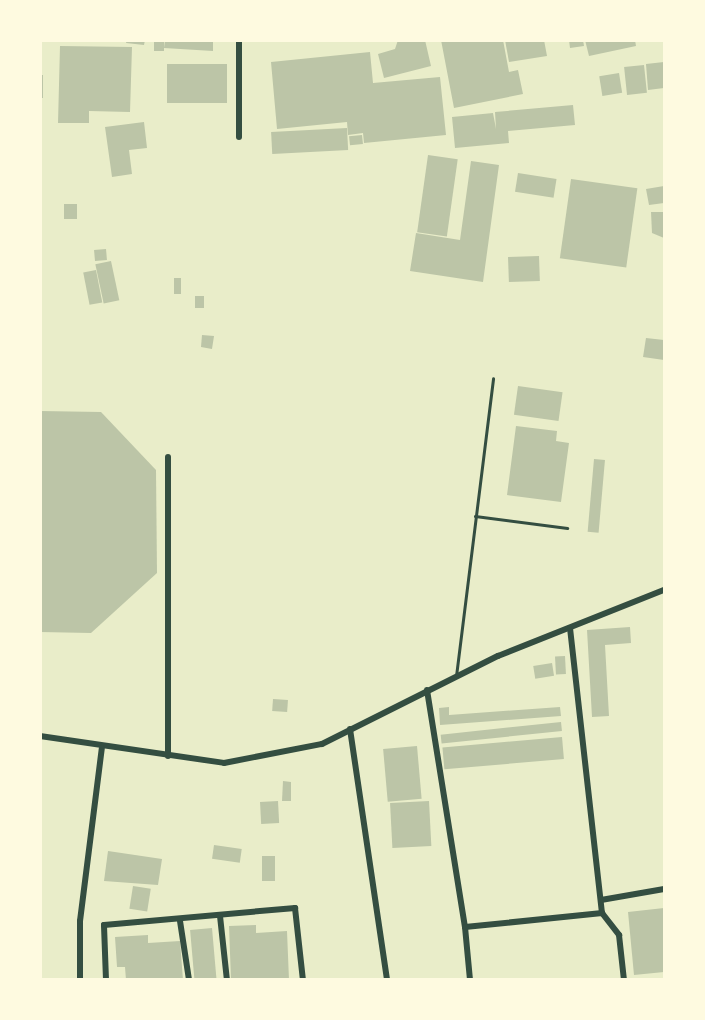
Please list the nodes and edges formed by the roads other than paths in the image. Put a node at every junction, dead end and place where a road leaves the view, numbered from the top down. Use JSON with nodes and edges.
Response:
{"nodes":[{"id":1,"x":239,"y":40,"type":"edge"},
{"id":2,"x":239,"y":137,"type":"dead end"},
{"id":3,"x":493,"y":378,"type":"dead end"},
{"id":4,"x":168,"y":457,"type":"dead end"},
{"id":5,"x":476,"y":516,"type":"junction"},
{"id":6,"x":567,"y":528,"type":"dead end"},
{"id":7,"x":664,"y":591,"type":"edge"},
{"id":8,"x":570,"y":627,"type":"junction"},
{"id":9,"x":456,"y":676,"type":"junction"},
{"id":10,"x":427,"y":690,"type":"junction"},
{"id":11,"x":350,"y":729,"type":"junction"},
{"id":12,"x":40,"y":736,"type":"edge"},
{"id":13,"x":102,"y":748,"type":"junction"},
{"id":14,"x":168,"y":756,"type":"junction"},
{"id":15,"x":664,"y":889,"type":"edge"},
{"id":16,"x":601,"y":900,"type":"junction"},
{"id":17,"x":602,"y":913,"type":"junction"},
{"id":18,"x":220,"y":916,"type":"junction"},
{"id":19,"x":180,"y":921,"type":"junction"},
{"id":20,"x":465,"y":927,"type":"junction"},
{"id":21,"x":80,"y":980,"type":"edge"},
{"id":22,"x":106,"y":980,"type":"edge"},
{"id":23,"x":189,"y":980,"type":"edge"},
{"id":24,"x":227,"y":980,"type":"edge"},
{"id":25,"x":303,"y":980,"type":"edge"},
{"id":26,"x":387,"y":980,"type":"edge"},
{"id":27,"x":470,"y":980,"type":"edge"},
{"id":28,"x":624,"y":980,"type":"edge"}],
"edges":[{"from":1,"to":2,"type":"street"},
{"from":3,"to":5,"type":"lane"},
{"from":4,"to":14,"type":"street"},
{"from":5,"to":6,"type":"lane"},
{"from":5,"to":9,"type":"lane"},
{"from":7,"to":8,"type":"street"},
{"from":8,"to":9,"type":"street"},
{"from":8,"to":16,"type":"street"},
{"from":9,"to":10,"type":"street"},
{"from":10,"to":11,"type":"street"},
{"from":10,"to":20,"type":"street"},
{"from":11,"to":14,"type":"street"},
{"from":11,"to":26,"type":"street"},
{"from":12,"to":13,"type":"street"},
{"from":13,"to":14,"type":"street"},
{"from":13,"to":21,"type":"street"},
{"from":15,"to":16,"type":"street"},
{"from":16,"to":17,"type":"street"},
{"from":17,"to":20,"type":"street"},
{"from":17,"to":28,"type":"street"},
{"from":18,"to":19,"type":"street"},
{"from":18,"to":24,"type":"street"},
{"from":18,"to":25,"type":"street"},
{"from":19,"to":22,"type":"street"},
{"from":19,"to":23,"type":"street"},
{"from":20,"to":27,"type":"street"}]}
